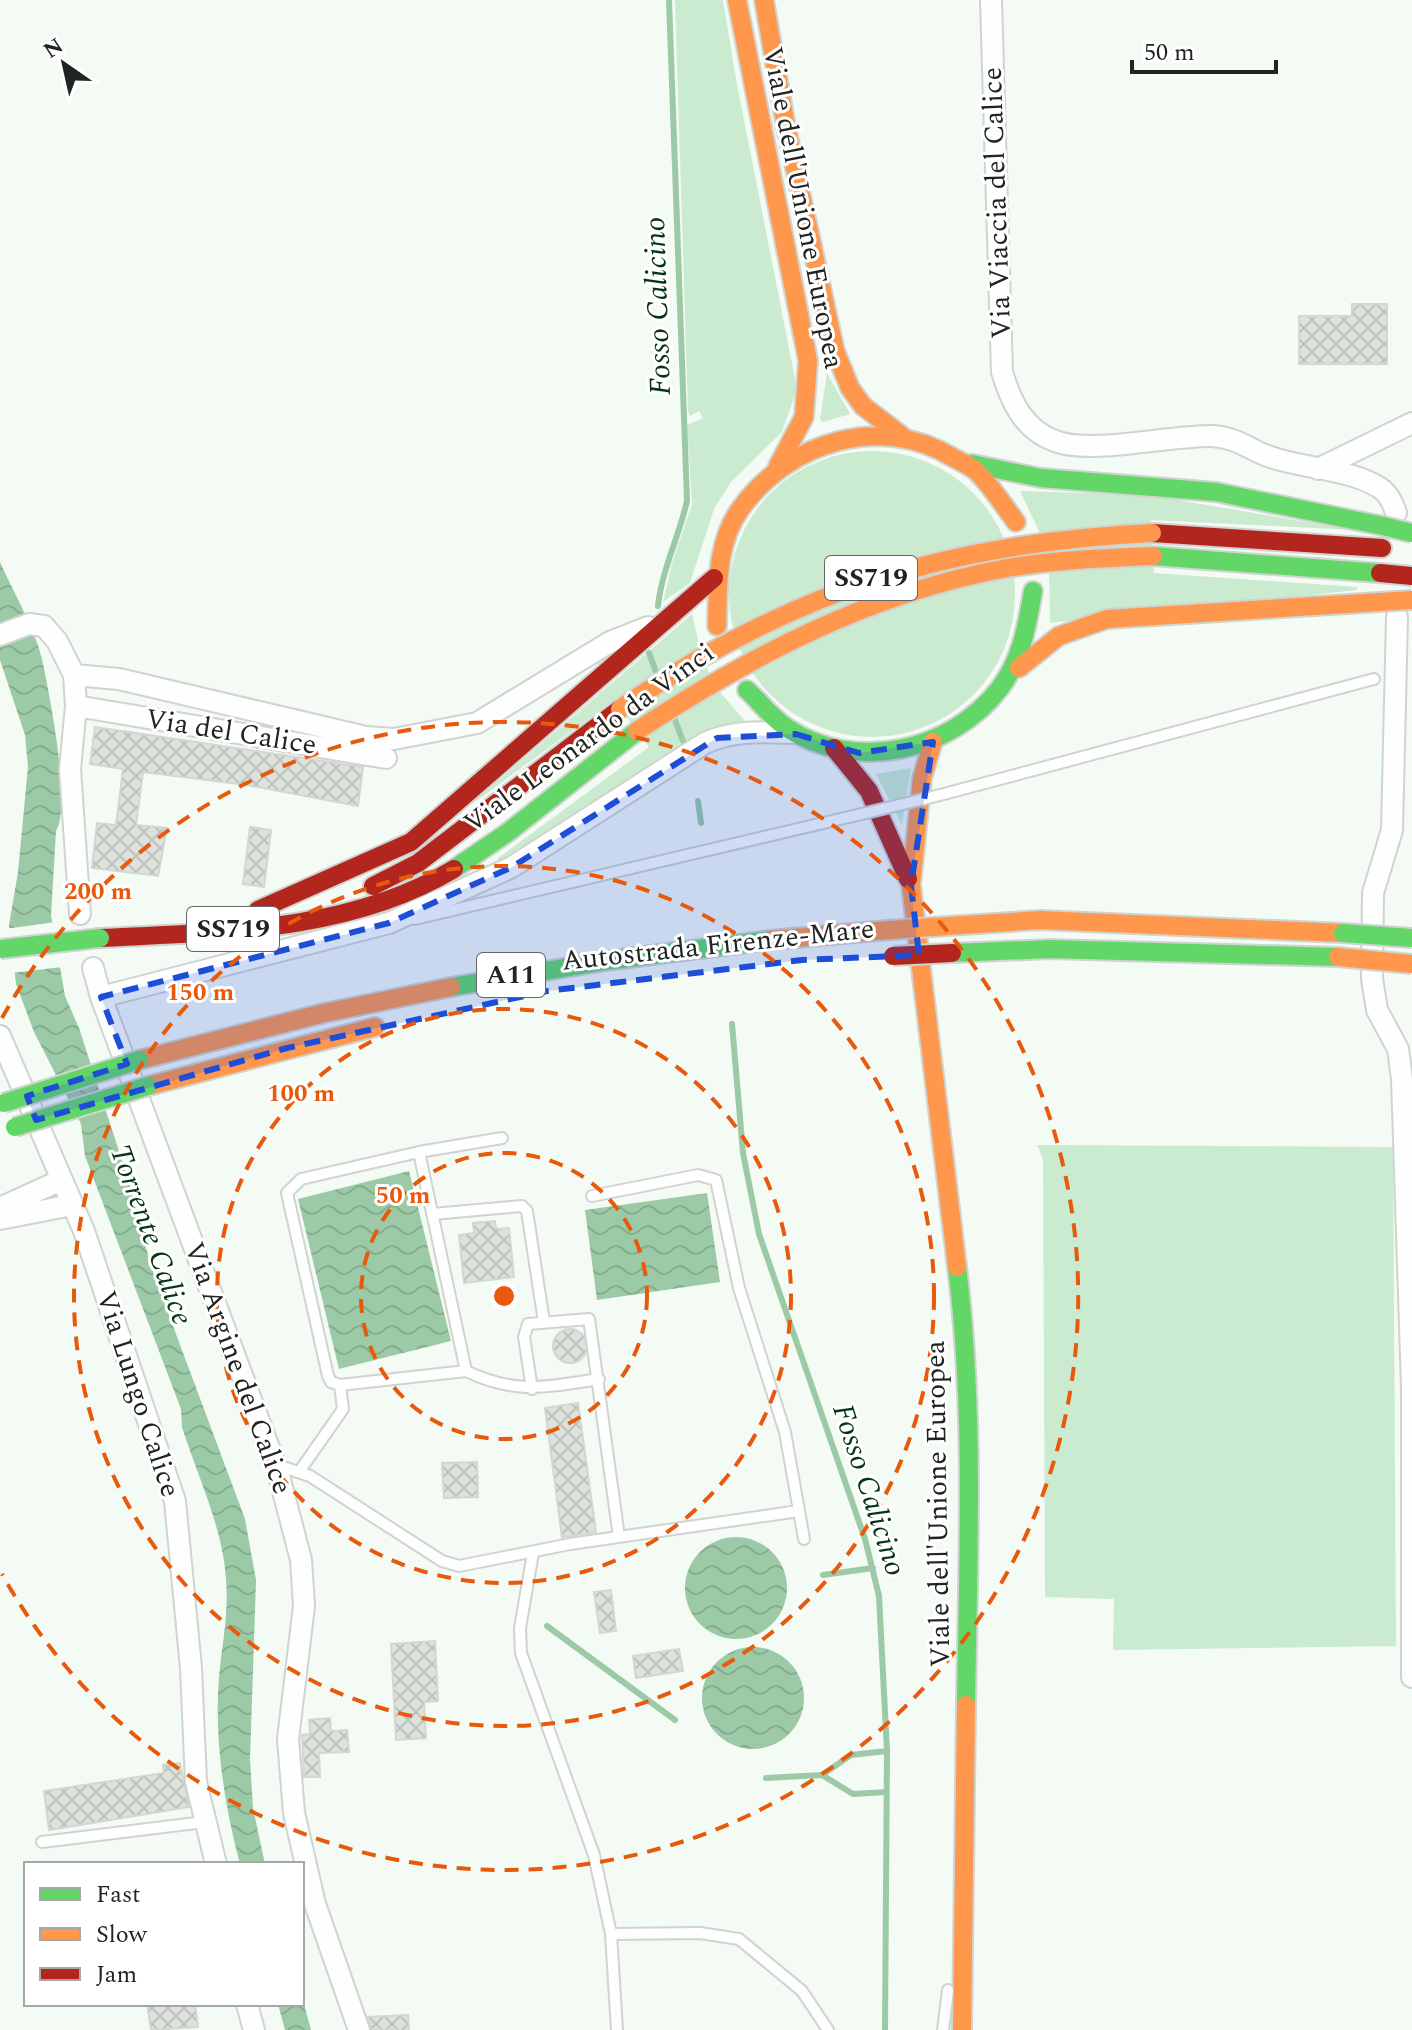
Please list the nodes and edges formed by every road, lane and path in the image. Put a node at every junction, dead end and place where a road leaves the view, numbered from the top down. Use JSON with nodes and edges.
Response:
{"nodes":[{"id":1,"x":737,"y":0,"type":"edge"},
{"id":2,"x":764,"y":0,"type":"edge"},
{"id":3,"x":991,"y":0,"type":"edge"},
{"id":4,"x":1412,"y":423,"type":"edge"},
{"id":5,"x":902,"y":436,"type":"junction"},
{"id":6,"x":964,"y":462,"type":"junction"},
{"id":7,"x":778,"y":466,"type":"junction"},
{"id":8,"x":1318,"y":469,"type":"junction"},
{"id":9,"x":1389,"y":519,"type":"junction"},
{"id":10,"x":1016,"y":522,"type":"dead end"},
{"id":11,"x":1412,"y":533,"type":"edge"},
{"id":12,"x":1412,"y":550,"type":"edge"},
{"id":13,"x":1412,"y":576,"type":"edge"},
{"id":14,"x":714,"y":578,"type":"junction"},
{"id":15,"x":1033,"y":591,"type":"dead end"},
{"id":16,"x":1412,"y":600,"type":"edge"},
{"id":17,"x":1397,"y":617,"type":"dead end"},
{"id":18,"x":666,"y":622,"type":"junction"},
{"id":19,"x":717,"y":626,"type":"dead end"},
{"id":20,"x":0,"y":635,"type":"edge"},
{"id":21,"x":74,"y":675,"type":"junction"},
{"id":22,"x":1010,"y":676,"type":"junction"},
{"id":23,"x":1374,"y":679,"type":"dead end"},
{"id":24,"x":747,"y":690,"type":"dead end"},
{"id":25,"x":76,"y":706,"type":"junction"},
{"id":26,"x":796,"y":734,"type":"junction"},
{"id":27,"x":933,"y":742,"type":"junction"},
{"id":28,"x":834,"y":748,"type":"junction"},
{"id":29,"x":386,"y":758,"type":"dead end"},
{"id":30,"x":911,"y":885,"type":"junction"},
{"id":31,"x":437,"y":899,"type":"junction"},
{"id":32,"x":258,"y":910,"type":"junction"},
{"id":33,"x":361,"y":910,"type":"junction"},
{"id":34,"x":80,"y":914,"type":"dead end"},
{"id":35,"x":389,"y":923,"type":"junction"},
{"id":36,"x":102,"y":938,"type":"junction"},
{"id":37,"x":1412,"y":938,"type":"edge"},
{"id":38,"x":0,"y":949,"type":"edge"},
{"id":39,"x":885,"y":956,"type":"dead end"},
{"id":40,"x":1412,"y":964,"type":"edge"},
{"id":41,"x":93,"y":968,"type":"dead end"},
{"id":42,"x":101,"y":997,"type":"junction"},
{"id":43,"x":392,"y":1024,"type":"dead end"},
{"id":44,"x":0,"y":1036,"type":"edge"},
{"id":45,"x":2,"y":1103,"type":"edge"},
{"id":46,"x":7,"y":1129,"type":"edge"},
{"id":47,"x":502,"y":1138,"type":"dead end"},
{"id":48,"x":419,"y":1152,"type":"junction"},
{"id":49,"x":59,"y":1181,"type":"junction"},
{"id":50,"x":592,"y":1196,"type":"dead end"},
{"id":51,"x":72,"y":1205,"type":"junction"},
{"id":52,"x":0,"y":1208,"type":"edge"},
{"id":53,"x":433,"y":1214,"type":"junction"},
{"id":54,"x":0,"y":1219,"type":"edge"},
{"id":55,"x":544,"y":1322,"type":"junction"},
{"id":56,"x":466,"y":1371,"type":"junction"},
{"id":57,"x":599,"y":1379,"type":"junction"},
{"id":58,"x":340,"y":1385,"type":"junction"},
{"id":59,"x":532,"y":1389,"type":"junction"},
{"id":60,"x":275,"y":1464,"type":"junction"},
{"id":61,"x":299,"y":1472,"type":"junction"},
{"id":62,"x":799,"y":1511,"type":"junction"},
{"id":63,"x":619,"y":1537,"type":"junction"},
{"id":64,"x":804,"y":1539,"type":"dead end"},
{"id":65,"x":533,"y":1553,"type":"junction"},
{"id":66,"x":1412,"y":1677,"type":"edge"},
{"id":67,"x":204,"y":1822,"type":"junction"},
{"id":68,"x":42,"y":1842,"type":"dead end"},
{"id":69,"x":215,"y":1862,"type":"edge"},
{"id":70,"x":965,"y":1926,"type":"junction"},
{"id":71,"x":611,"y":1934,"type":"junction"},
{"id":72,"x":248,"y":2006,"type":"edge"},
{"id":73,"x":254,"y":2030,"type":"edge"},
{"id":74,"x":359,"y":2030,"type":"edge"},
{"id":75,"x":617,"y":2030,"type":"edge"},
{"id":76,"x":828,"y":2030,"type":"edge"},
{"id":77,"x":943,"y":2030,"type":"edge"},
{"id":78,"x":962,"y":2030,"type":"edge"}],
"edges":[{"from":1,"to":7,"type":"main road","name":"Viale dell'Unione Europea"},
{"from":2,"to":5,"type":"main road","name":"Viale dell'Unione Europea"},
{"from":3,"to":8,"type":"street","name":"Via Viaccia del Calice"},
{"from":4,"to":8,"type":"street"},
{"from":5,"to":6,"type":"main road","name":"Viale dell'Unione Europea"},
{"from":5,"to":7,"type":"main road","name":"Viale dell'Unione Europea"},
{"from":6,"to":9,"type":"main road"},
{"from":6,"to":10,"type":"main road","name":"Viale dell'Unione Europea"},
{"from":7,"to":14,"type":"main road","name":"Viale dell'Unione Europea"},
{"from":8,"to":9,"type":"street"},
{"from":9,"to":11,"type":"main road","bridge":true},
{"from":12,"to":32,"type":"main road","name":"Viale Leonardo da Vinci","number":"SS719","bridge":true},
{"from":13,"to":33,"type":"main road","name":"Viale Leonardo da Vinci","number":"SS719","bridge":true},
{"from":14,"to":18,"type":"main road"},
{"from":14,"to":19,"type":"main road","name":"Viale dell'Unione Europea"},
{"from":15,"to":22,"type":"main road"},
{"from":16,"to":22,"type":"main road","bridge":true},
{"from":17,"to":66,"type":"street"},
{"from":18,"to":21,"type":"street"},
{"from":18,"to":32,"type":"main road"},
{"from":20,"to":21,"type":"street"},
{"from":21,"to":25,"type":"street"},
{"from":22,"to":27,"type":"main road"},
{"from":23,"to":35,"type":"lane","bridge":true},
{"from":24,"to":26,"type":"main road"},
{"from":25,"to":29,"type":"street","name":"Via del Calice"},
{"from":25,"to":34,"type":"street"},
{"from":26,"to":28,"type":"main road"},
{"from":26,"to":31,"type":"street","name":"Viale Leonardo da Vinci"},
{"from":27,"to":28,"type":"main road"},
{"from":27,"to":30,"type":"main road","name":"Viale dell'Unione Europea"},
{"from":28,"to":30,"type":"main road","name":"Viale dell'Unione Europea"},
{"from":30,"to":70,"type":"main road","name":"Viale dell'Unione Europea"},
{"from":31,"to":33,"type":"main road"},
{"from":31,"to":35,"type":"street","name":"Viale Leonardo da Vinci"},
{"from":32,"to":36,"type":"main road","name":"Viale Leonardo da Vinci","number":"SS719"},
{"from":33,"to":36,"type":"main road","name":"Viale Leonardo da Vinci","number":"SS719"},
{"from":35,"to":42,"type":"street","name":"Viale Leonardo da Vinci"},
{"from":36,"to":38,"type":"main road","name":"Viale Leonardo da Vinci","number":"SS719","bridge":true},
{"from":37,"to":45,"type":"main road","name":"Autostrada Firenze-Mare","number":"A11","bridge":true},
{"from":39,"to":40,"type":"main road","name":"Autostrada Firenze-Mare","bridge":true},
{"from":41,"to":42,"type":"street","name":"Via Argine del Calice"},
{"from":42,"to":60,"type":"street","name":"Via Argine del Calice"},
{"from":43,"to":46,"type":"main road","bridge":true},
{"from":44,"to":49,"type":"street","name":"Via Lungo Calice"},
{"from":47,"to":48,"type":"lane"},
{"from":48,"to":53,"type":"lane"},
{"from":48,"to":58,"type":"lane"},
{"from":49,"to":51,"type":"street","name":"Via Lungo Calice"},
{"from":49,"to":52,"type":"street"},
{"from":50,"to":62,"type":"lane"},
{"from":51,"to":54,"type":"street"},
{"from":51,"to":67,"type":"street","name":"Via Lungo Calice"},
{"from":53,"to":55,"type":"lane"},
{"from":53,"to":56,"type":"lane"},
{"from":55,"to":57,"type":"lane"},
{"from":55,"to":59,"type":"lane"},
{"from":56,"to":58,"type":"lane"},
{"from":56,"to":59,"type":"lane"},
{"from":57,"to":59,"type":"lane"},
{"from":57,"to":63,"type":"lane"},
{"from":58,"to":61,"type":"lane"},
{"from":60,"to":61,"type":"lane"},
{"from":60,"to":74,"type":"street","name":"Via Argine del Calice"},
{"from":61,"to":65,"type":"lane"},
{"from":62,"to":63,"type":"lane"},
{"from":62,"to":64,"type":"lane"},
{"from":63,"to":65,"type":"lane"},
{"from":65,"to":71,"type":"lane"},
{"from":67,"to":68,"type":"lane"},
{"from":67,"to":69,"type":"street","name":"Via Lungo Calice"},
{"from":70,"to":77,"type":"lane"},
{"from":70,"to":78,"type":"main road","name":"Viale dell'Unione Europea"},
{"from":71,"to":75,"type":"lane"},
{"from":71,"to":76,"type":"lane"},
{"from":72,"to":73,"type":"street"}]}
